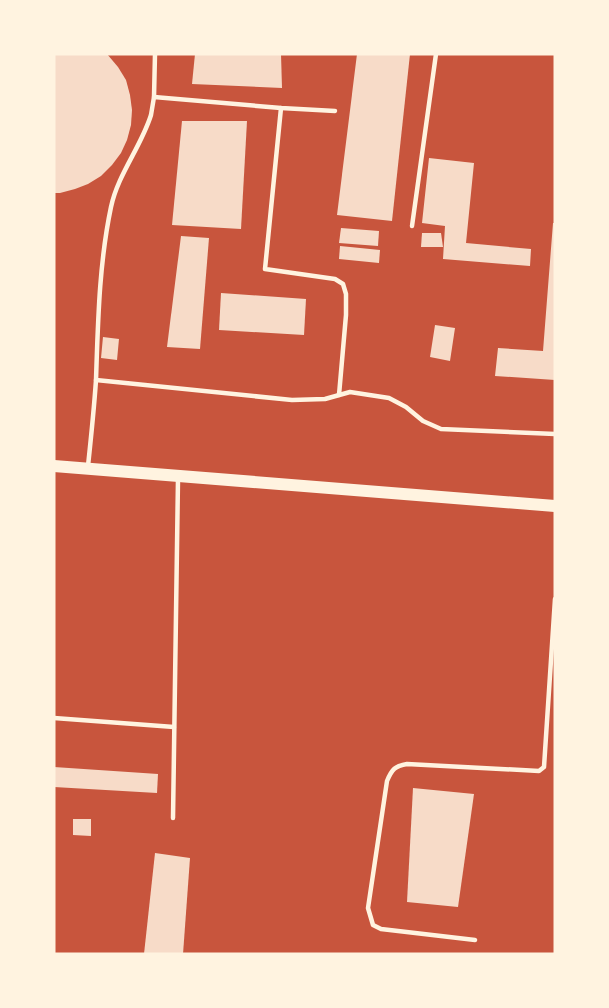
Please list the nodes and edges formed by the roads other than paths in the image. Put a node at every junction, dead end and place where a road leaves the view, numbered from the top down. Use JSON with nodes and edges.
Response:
{"nodes":[{"id":1,"x":155,"y":54,"type":"edge"},
{"id":2,"x":436,"y":54,"type":"edge"},
{"id":3,"x":154,"y":97,"type":"junction"},
{"id":4,"x":281,"y":108,"type":"junction"},
{"id":5,"x":334,"y":111,"type":"dead end"},
{"id":6,"x":412,"y":226,"type":"dead end"},
{"id":7,"x":96,"y":380,"type":"junction"},
{"id":8,"x":339,"y":395,"type":"junction"},
{"id":9,"x":555,"y":434,"type":"edge"},
{"id":10,"x":54,"y":466,"type":"edge"},
{"id":11,"x":88,"y":469,"type":"junction"},
{"id":12,"x":178,"y":476,"type":"junction"},
{"id":13,"x":555,"y":506,"type":"edge"},
{"id":14,"x":555,"y":599,"type":"edge"},
{"id":15,"x":54,"y":718,"type":"edge"},
{"id":16,"x":174,"y":727,"type":"junction"},
{"id":17,"x":173,"y":818,"type":"dead end"},
{"id":18,"x":475,"y":940,"type":"dead end"}],
"edges":[{"from":1,"to":3,"type":"lane"},
{"from":2,"to":6,"type":"lane"},
{"from":3,"to":4,"type":"lane"},
{"from":3,"to":7,"type":"lane"},
{"from":4,"to":5,"type":"lane"},
{"from":4,"to":8,"type":"lane"},
{"from":7,"to":8,"type":"lane"},
{"from":7,"to":11,"type":"lane"},
{"from":8,"to":9,"type":"lane"},
{"from":10,"to":11,"type":"main road"},
{"from":11,"to":12,"type":"main road"},
{"from":12,"to":13,"type":"main road"},
{"from":12,"to":16,"type":"lane"},
{"from":14,"to":18,"type":"lane"},
{"from":15,"to":16,"type":"lane"},
{"from":16,"to":17,"type":"lane"}]}
